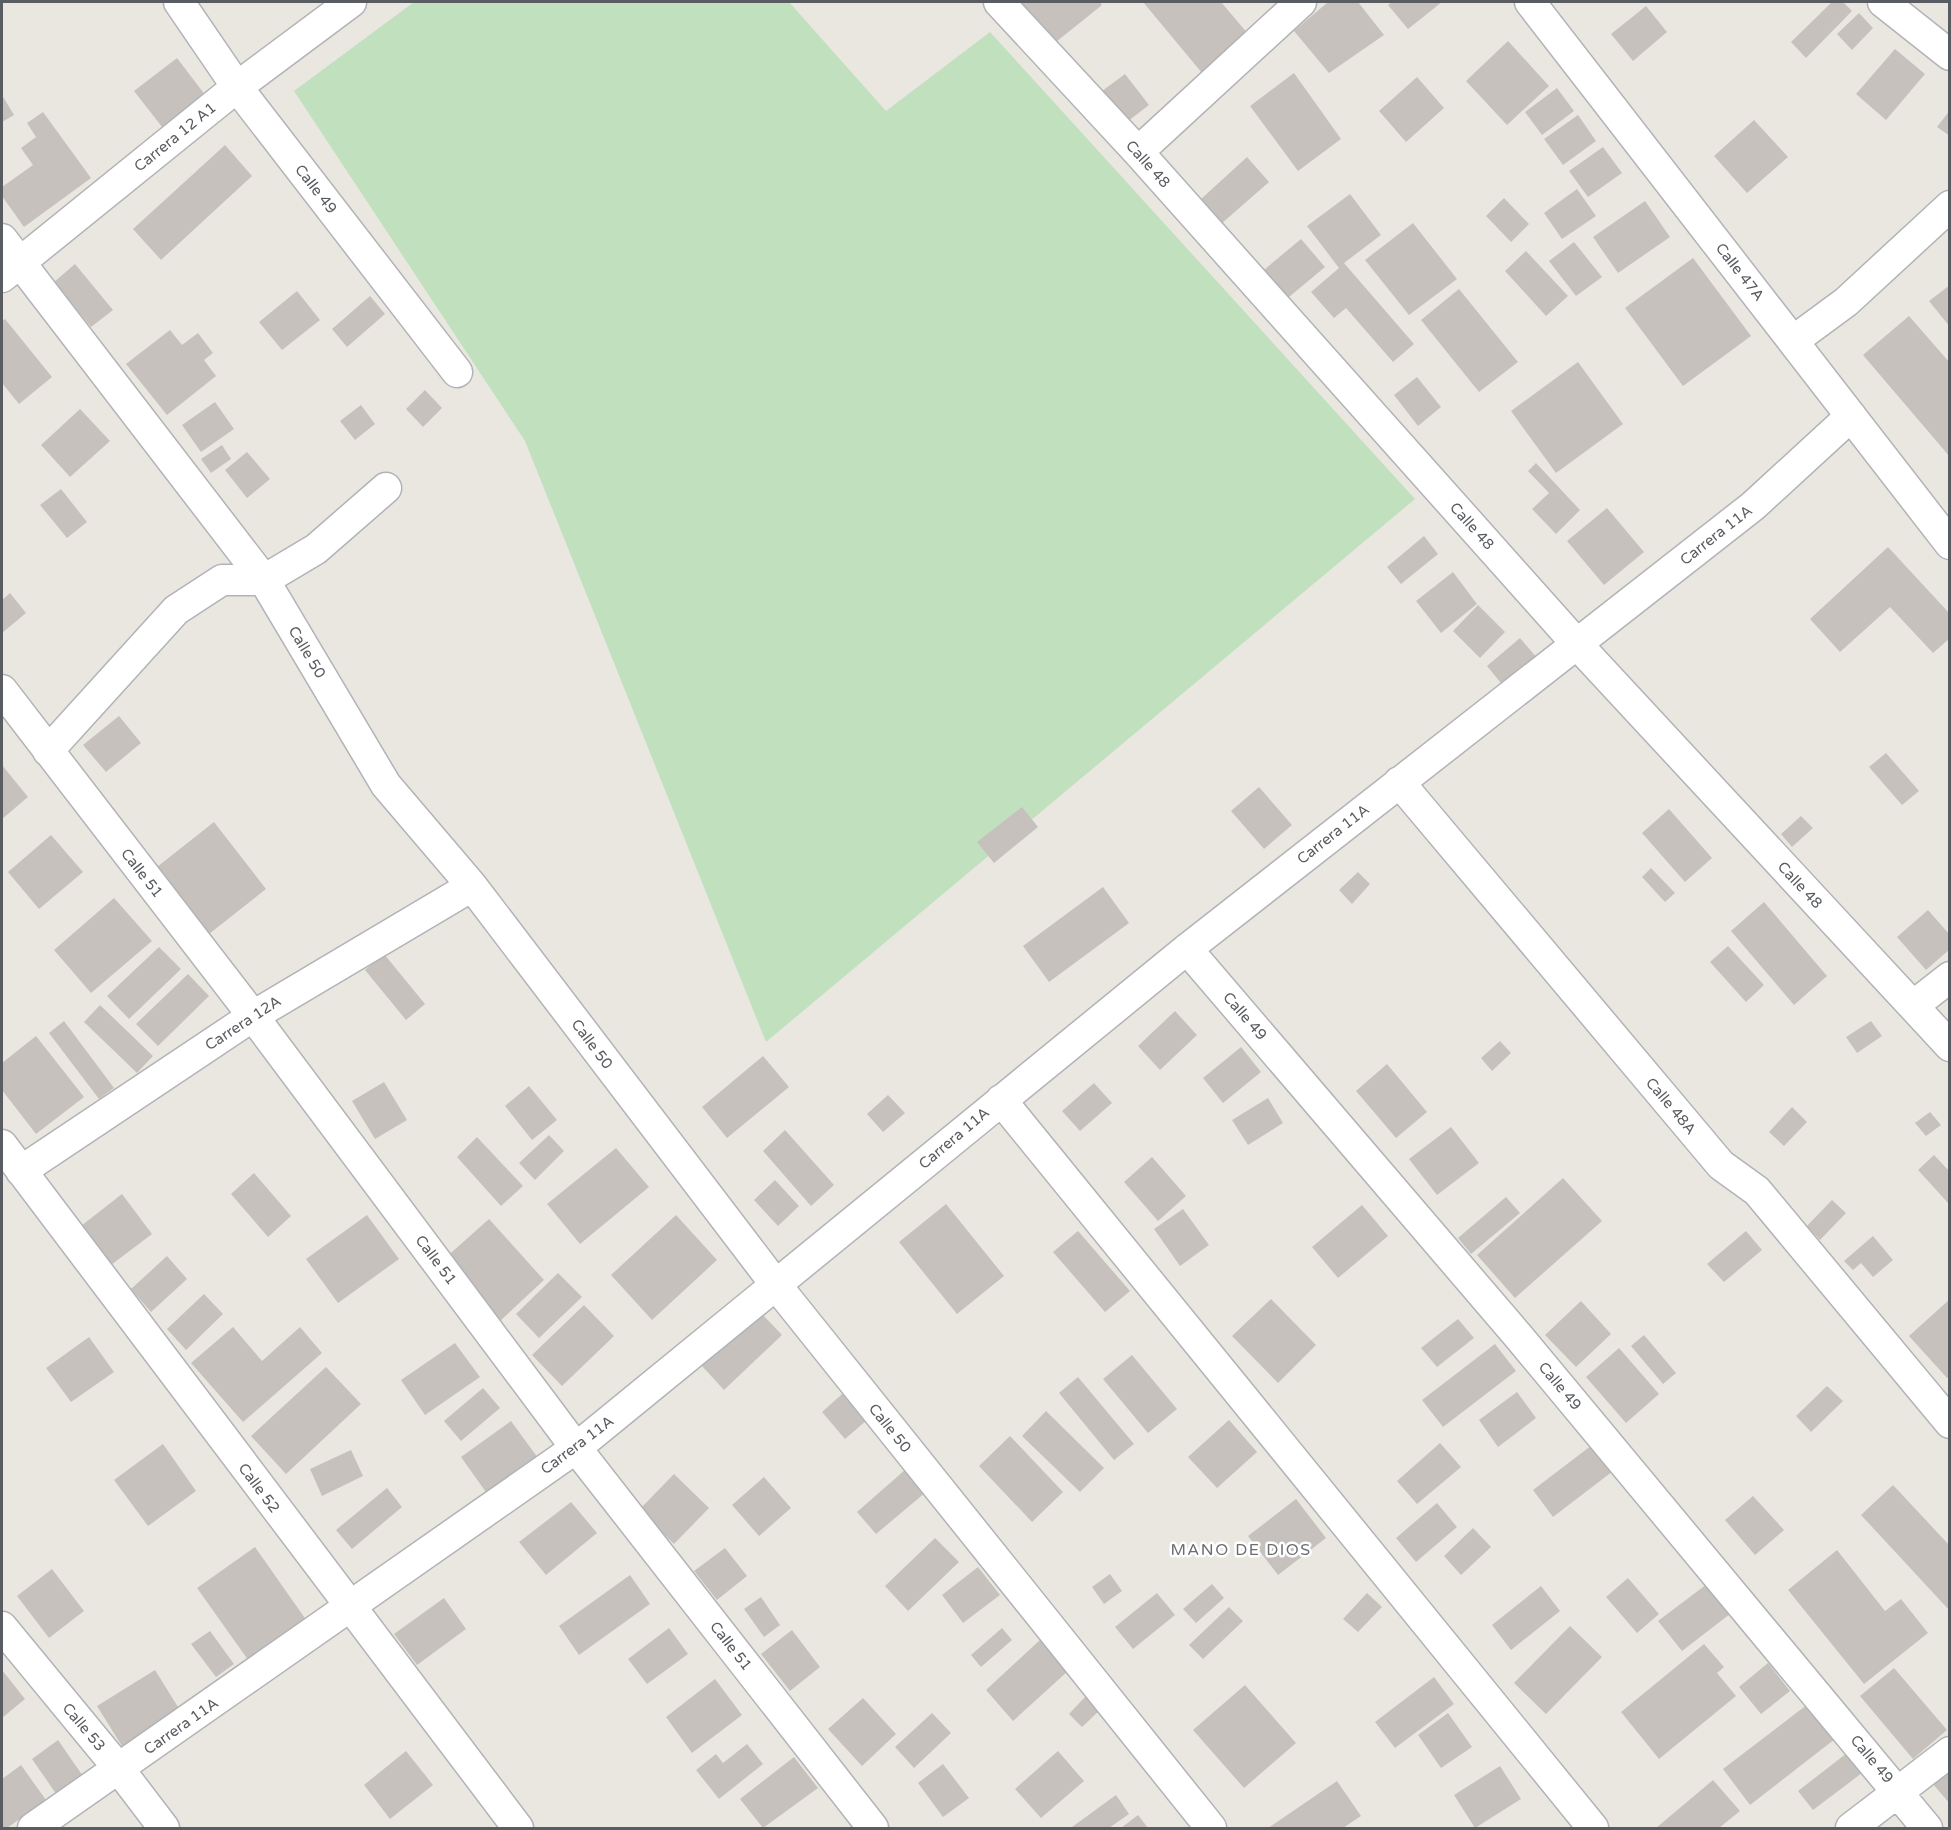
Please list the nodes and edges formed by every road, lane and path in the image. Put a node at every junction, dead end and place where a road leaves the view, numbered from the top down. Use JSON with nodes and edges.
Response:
{"nodes":[{"id":1,"x":179,"y":2,"type":"edge"},
{"id":2,"x":351,"y":2,"type":"edge"},
{"id":3,"x":999,"y":2,"type":"edge"},
{"id":4,"x":1301,"y":2,"type":"edge"},
{"id":5,"x":1530,"y":2,"type":"edge"},
{"id":6,"x":1882,"y":2,"type":"edge"},
{"id":7,"x":1950,"y":55,"type":"edge"},
{"id":8,"x":237,"y":87,"type":"junction"},
{"id":9,"x":1138,"y":152,"type":"junction"},
{"id":10,"x":1950,"y":206,"type":"edge"},
{"id":11,"x":2,"y":239,"type":"edge"},
{"id":12,"x":10,"y":270,"type":"edge"},
{"id":13,"x":1793,"y":340,"type":"junction"},
{"id":14,"x":457,"y":372,"type":"dead end"},
{"id":15,"x":1851,"y":416,"type":"junction"},
{"id":16,"x":386,"y":488,"type":"dead end"},
{"id":17,"x":1950,"y":544,"type":"edge"},
{"id":18,"x":264,"y":580,"type":"junction"},
{"id":19,"x":1576,"y":643,"type":"junction"},
{"id":20,"x":2,"y":690,"type":"edge"},
{"id":21,"x":48,"y":751,"type":"junction"},
{"id":22,"x":1399,"y":782,"type":"junction"},
{"id":23,"x":472,"y":886,"type":"junction"},
{"id":24,"x":1187,"y":949,"type":"junction"},
{"id":25,"x":1950,"y":977,"type":"edge"},
{"id":26,"x":1913,"y":1006,"type":"junction"},
{"id":27,"x":253,"y":1016,"type":"junction"},
{"id":28,"x":1950,"y":1046,"type":"edge"},
{"id":29,"x":1001,"y":1100,"type":"junction"},
{"id":30,"x":2,"y":1145,"type":"edge"},
{"id":31,"x":21,"y":1171,"type":"junction"},
{"id":32,"x":776,"y":1285,"type":"junction"},
{"id":33,"x":1950,"y":1423,"type":"edge"},
{"id":34,"x":576,"y":1448,"type":"junction"},
{"id":35,"x":349,"y":1607,"type":"junction"},
{"id":36,"x":2,"y":1627,"type":"edge"},
{"id":37,"x":1950,"y":1752,"type":"edge"},
{"id":38,"x":119,"y":1769,"type":"junction"},
{"id":39,"x":1898,"y":1791,"type":"junction"},
{"id":40,"x":33,"y":1828,"type":"edge"},
{"id":41,"x":164,"y":1828,"type":"edge"},
{"id":42,"x":518,"y":1828,"type":"edge"},
{"id":43,"x":873,"y":1828,"type":"edge"},
{"id":44,"x":1211,"y":1828,"type":"edge"},
{"id":45,"x":1593,"y":1828,"type":"edge"},
{"id":46,"x":1851,"y":1828,"type":"edge"},
{"id":47,"x":1927,"y":1828,"type":"edge"}],
"edges":[{"from":1,"to":8,"type":"street","name":"Calle 49"},
{"from":2,"to":8,"type":"street","name":"Carrera 12 A1"},
{"from":3,"to":9,"type":"street","name":"Calle 48"},
{"from":4,"to":9,"type":"street"},
{"from":5,"to":13,"type":"street","name":"Calle 47A"},
{"from":6,"to":7,"type":"street"},
{"from":8,"to":12,"type":"street","name":"Carrera 12 A1"},
{"from":8,"to":14,"type":"street","name":"Calle 49"},
{"from":9,"to":19,"type":"street","name":"Calle 48"},
{"from":10,"to":13,"type":"street"},
{"from":11,"to":12,"type":"street","name":"Calle 50"},
{"from":12,"to":18,"type":"street","name":"Calle 50"},
{"from":13,"to":15,"type":"street","name":"Calle 47A"},
{"from":15,"to":17,"type":"street","name":"Calle 47A"},
{"from":15,"to":19,"type":"street","name":"Carrera 11A"},
{"from":16,"to":18,"type":"street"},
{"from":18,"to":21,"type":"street"},
{"from":18,"to":23,"type":"street","name":"Calle 50"},
{"from":19,"to":22,"type":"street","name":"Carrera 11A"},
{"from":19,"to":26,"type":"street","name":"Calle 48"},
{"from":20,"to":21,"type":"street","name":"Calle 51"},
{"from":21,"to":27,"type":"street","name":"Calle 51"},
{"from":22,"to":24,"type":"street","name":"Carrera 11A"},
{"from":22,"to":33,"type":"street","name":"Calle 48A"},
{"from":23,"to":27,"type":"street","name":"Carrera 12A"},
{"from":23,"to":32,"type":"street","name":"Calle 50"},
{"from":24,"to":29,"type":"street","name":"Carrera 11A"},
{"from":24,"to":39,"type":"street","name":"Calle 49"},
{"from":25,"to":26,"type":"street"},
{"from":26,"to":28,"type":"street","name":"Calle 48"},
{"from":27,"to":31,"type":"street","name":"Carrera 12A"},
{"from":27,"to":34,"type":"street","name":"Calle 51"},
{"from":29,"to":32,"type":"street","name":"Carrera 11A"},
{"from":29,"to":45,"type":"street"},
{"from":30,"to":31,"type":"street","name":"Calle 52"},
{"from":31,"to":35,"type":"street","name":"Calle 52"},
{"from":32,"to":34,"type":"street","name":"Carrera 11A"},
{"from":32,"to":44,"type":"street","name":"Calle 50"},
{"from":34,"to":35,"type":"street","name":"Carrera 11A"},
{"from":34,"to":43,"type":"street","name":"Calle 51"},
{"from":35,"to":38,"type":"street","name":"Carrera 11A"},
{"from":35,"to":42,"type":"street","name":"Calle 52"},
{"from":36,"to":38,"type":"street","name":"Calle 53"},
{"from":37,"to":39,"type":"street"},
{"from":38,"to":40,"type":"street","name":"Carrera 11A"},
{"from":38,"to":41,"type":"street","name":"Calle 53"},
{"from":39,"to":46,"type":"street"},
{"from":39,"to":47,"type":"street","name":"Calle 49"}]}
